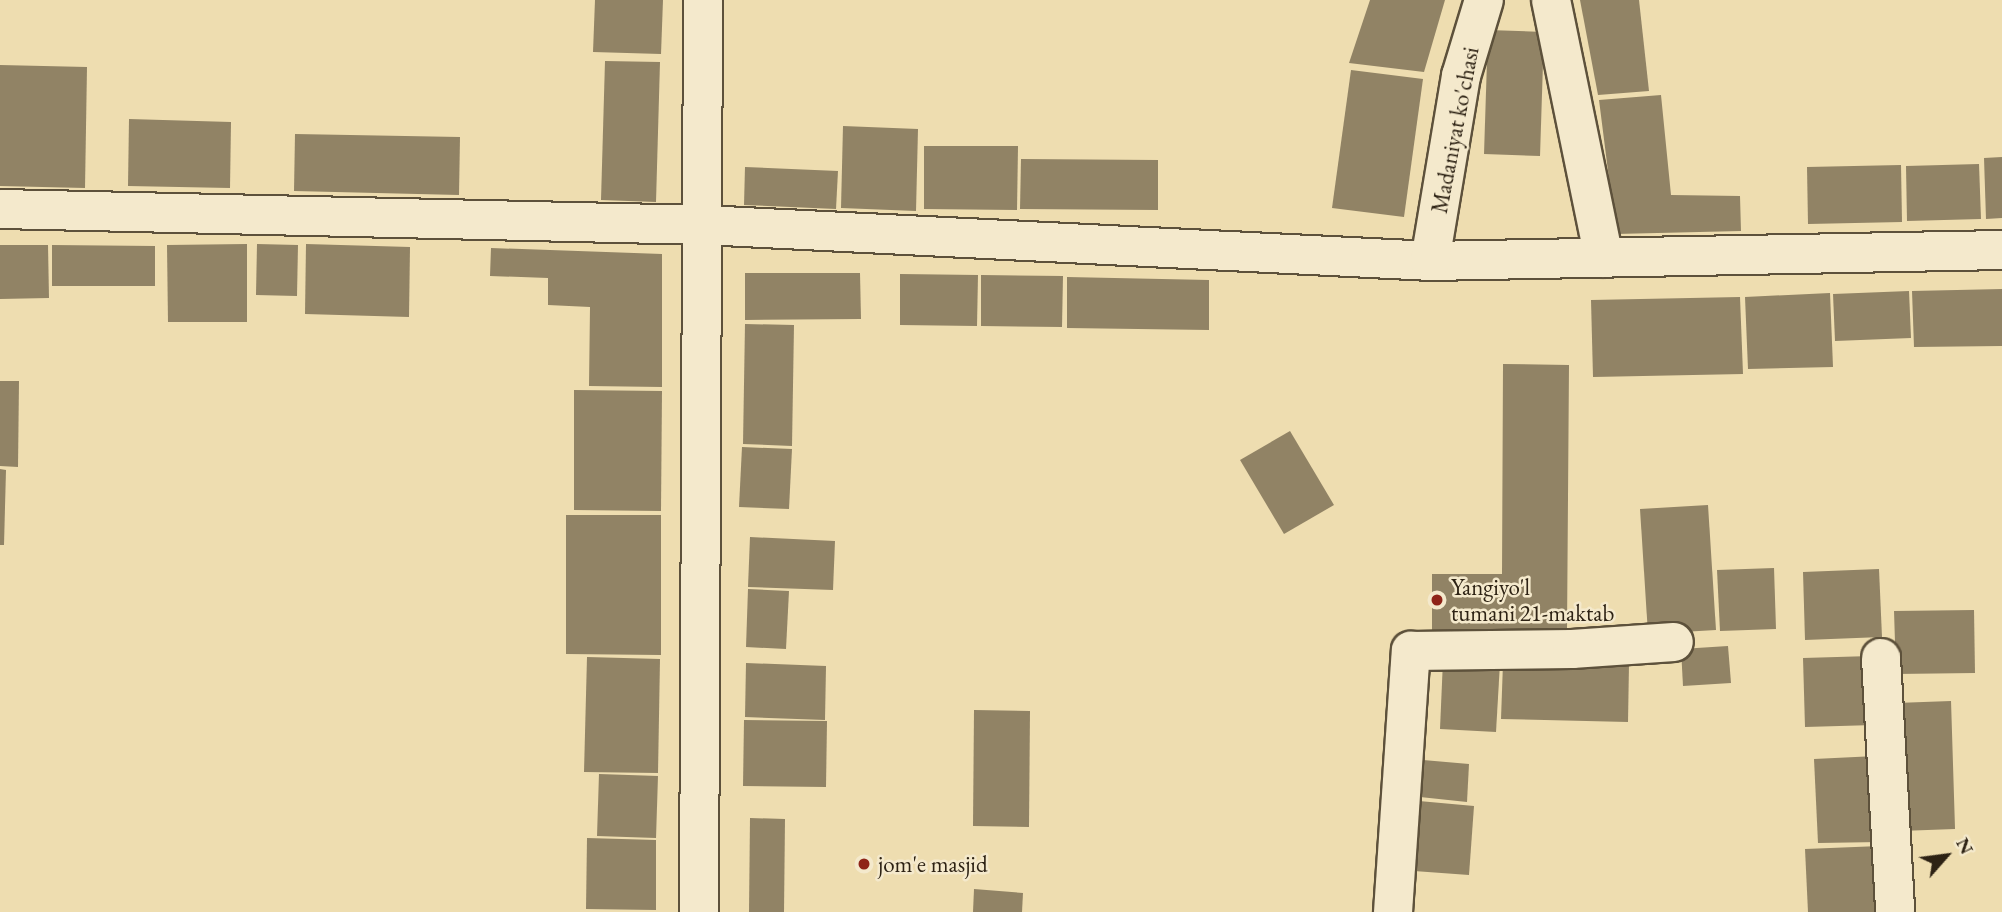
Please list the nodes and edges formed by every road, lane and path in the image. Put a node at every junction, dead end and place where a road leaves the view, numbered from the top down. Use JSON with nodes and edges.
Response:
{"nodes":[{"id":1,"x":703,"y":0,"type":"edge"},
{"id":2,"x":1484,"y":0,"type":"edge"},
{"id":3,"x":1551,"y":0,"type":"edge"},
{"id":4,"x":0,"y":209,"type":"edge"},
{"id":5,"x":702,"y":225,"type":"junction"},
{"id":6,"x":2002,"y":250,"type":"edge"},
{"id":7,"x":1604,"y":258,"type":"junction"},
{"id":8,"x":1430,"y":261,"type":"junction"},
{"id":9,"x":1674,"y":642,"type":"dead end"},
{"id":10,"x":1881,"y":658,"type":"dead end"},
{"id":11,"x":699,"y":912,"type":"edge"},
{"id":12,"x":1393,"y":912,"type":"edge"},
{"id":13,"x":1895,"y":912,"type":"edge"}],
"edges":[{"from":1,"to":5,"type":"street"},
{"from":2,"to":8,"type":"street","name":"Madaniyat ko'chasi"},
{"from":3,"to":7,"type":"street"},
{"from":4,"to":5,"type":"street"},
{"from":5,"to":8,"type":"street"},
{"from":5,"to":11,"type":"street"},
{"from":6,"to":7,"type":"street"},
{"from":7,"to":8,"type":"street"},
{"from":9,"to":12,"type":"street"},
{"from":10,"to":13,"type":"street"}]}
